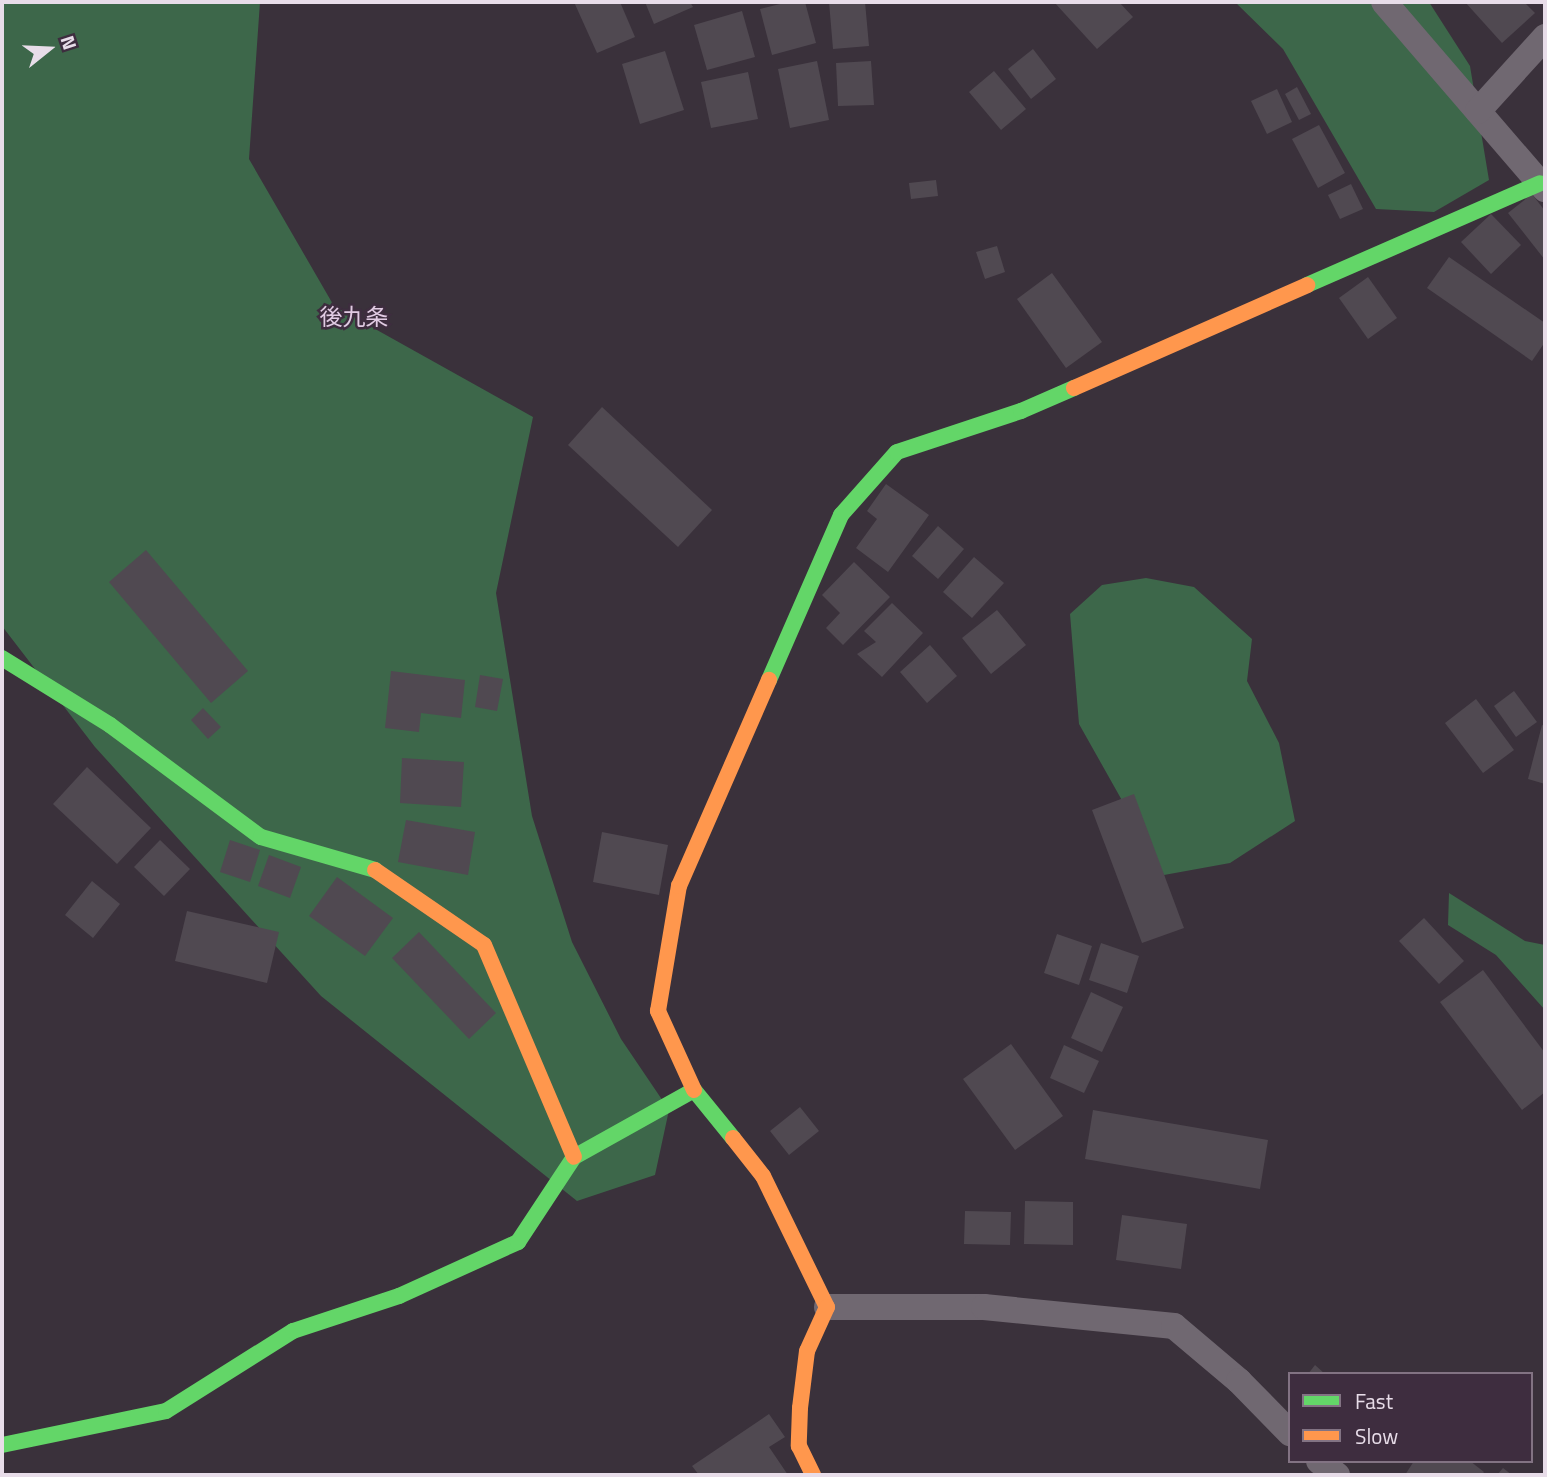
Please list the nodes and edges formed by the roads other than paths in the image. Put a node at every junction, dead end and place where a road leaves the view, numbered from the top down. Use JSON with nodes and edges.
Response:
{"nodes":[{"id":1,"x":1384,"y":2,"type":"edge"},
{"id":2,"x":1545,"y":37,"type":"edge"},
{"id":3,"x":1478,"y":111,"type":"junction"},
{"id":4,"x":1543,"y":186,"type":"edge"},
{"id":5,"x":2,"y":658,"type":"edge"},
{"id":6,"x":695,"y":1090,"type":"junction"},
{"id":7,"x":573,"y":1157,"type":"junction"},
{"id":8,"x":827,"y":1307,"type":"junction"},
{"id":9,"x":1288,"y":1431,"type":"edge"},
{"id":10,"x":2,"y":1445,"type":"edge"},
{"id":11,"x":1322,"y":1463,"type":"edge"},
{"id":12,"x":813,"y":1475,"type":"edge"},
{"id":13,"x":1337,"y":1475,"type":"edge"}],
"edges":[{"from":1,"to":3,"type":"street"},
{"from":2,"to":3,"type":"street"},
{"from":3,"to":4,"type":"street"},
{"from":4,"to":6,"type":"street"},
{"from":5,"to":7,"type":"street"},
{"from":6,"to":7,"type":"street"},
{"from":6,"to":8,"type":"street"},
{"from":7,"to":10,"type":"street"},
{"from":8,"to":9,"type":"street"},
{"from":8,"to":12,"type":"street"},
{"from":11,"to":13,"type":"street"}]}
